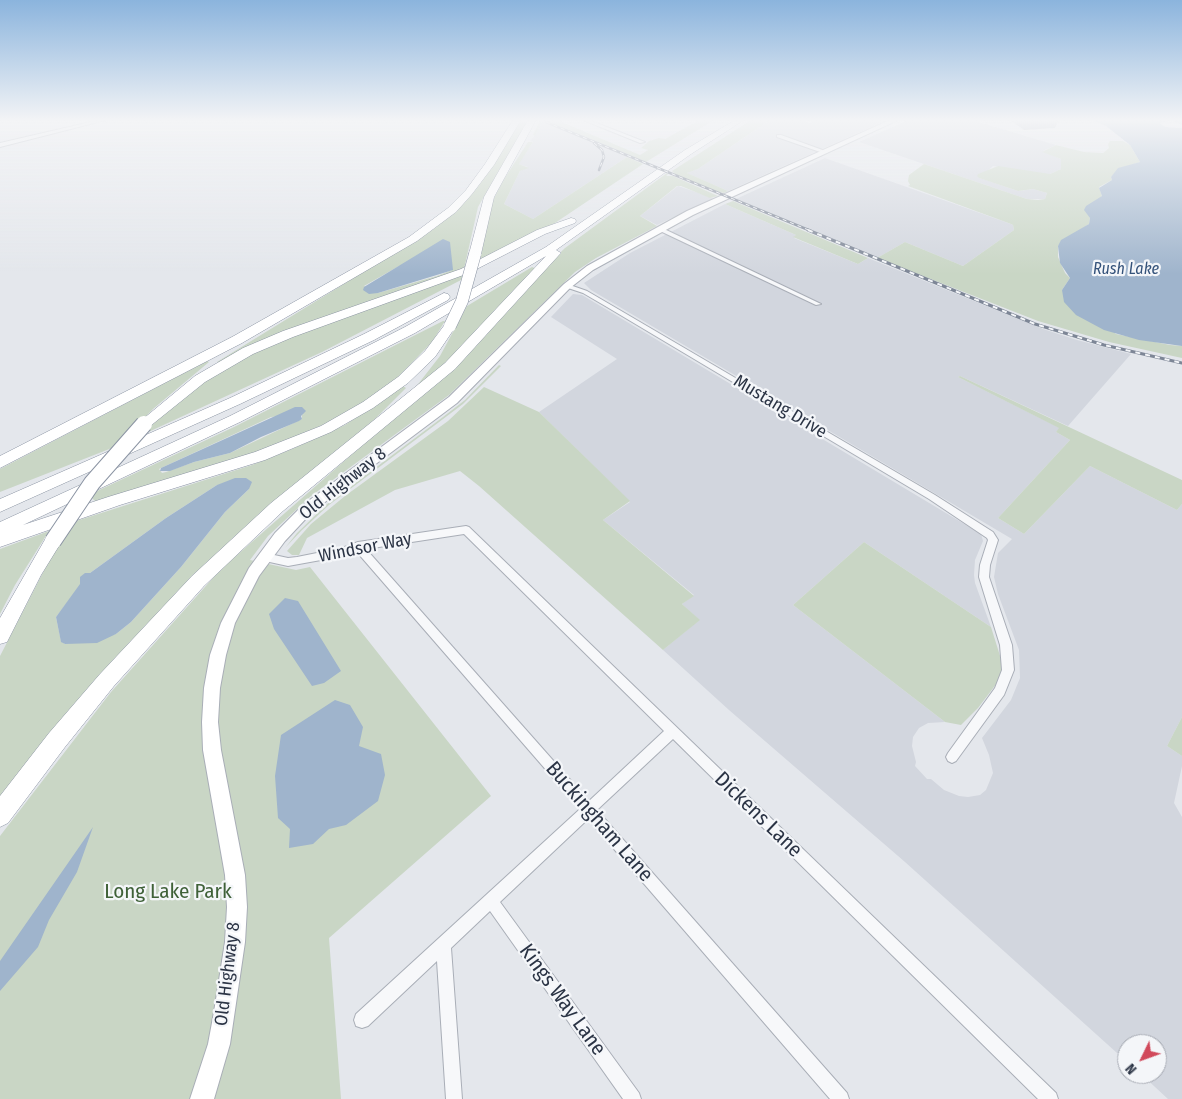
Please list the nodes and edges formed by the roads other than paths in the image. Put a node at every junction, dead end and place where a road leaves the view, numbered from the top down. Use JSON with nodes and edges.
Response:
{"nodes":[{"id":1,"x":484,"y":171,"type":"edge"},
{"id":2,"x":503,"y":171,"type":"edge"},
{"id":3,"x":643,"y":171,"type":"edge"},
{"id":4,"x":661,"y":171,"type":"edge"},
{"id":5,"x":784,"y":171,"type":"edge"},
{"id":6,"x":572,"y":221,"type":"junction"},
{"id":7,"x":660,"y":229,"type":"junction"},
{"id":8,"x":570,"y":236,"type":"junction"},
{"id":9,"x":567,"y":286,"type":"junction"},
{"id":10,"x":818,"y":304,"type":"dead end"},
{"id":11,"x":294,"y":308,"type":"junction"},
{"id":12,"x":448,"y":329,"type":"junction"},
{"id":13,"x":144,"y":424,"type":"junction"},
{"id":14,"x":116,"y":455,"type":"junction"},
{"id":15,"x":0,"y":463,"type":"edge"},
{"id":16,"x":326,"y":466,"type":"junction"},
{"id":17,"x":0,"y":494,"type":"edge"},
{"id":18,"x":0,"y":506,"type":"edge"},
{"id":19,"x":0,"y":528,"type":"edge"},
{"id":20,"x":466,"y":530,"type":"joint"},
{"id":21,"x":0,"y":540,"type":"edge"},
{"id":22,"x":358,"y":546,"type":"junction"},
{"id":23,"x":265,"y":557,"type":"junction"},
{"id":24,"x":0,"y":636,"type":"edge"},
{"id":25,"x":672,"y":732,"type":"junction"},
{"id":26,"x":952,"y":757,"type":"dead end"},
{"id":27,"x":588,"y":810,"type":"junction"},
{"id":28,"x":0,"y":815,"type":"edge"},
{"id":29,"x":491,"y":901,"type":"junction"},
{"id":30,"x":443,"y":945,"type":"junction"},
{"id":31,"x":362,"y":1020,"type":"dead end"},
{"id":32,"x":202,"y":1099,"type":"edge"},
{"id":33,"x":454,"y":1099,"type":"edge"},
{"id":34,"x":632,"y":1099,"type":"edge"},
{"id":35,"x":841,"y":1099,"type":"edge"},
{"id":36,"x":1050,"y":1099,"type":"edge"}],
"edges":[{"from":1,"to":11,"type":"highway"},
{"from":2,"to":12,"type":"highway","bridge":true},
{"from":3,"to":6,"type":"highway"},
{"from":4,"to":8,"type":"highway"},
{"from":5,"to":7,"type":"street","name":"Old Highway 8"},
{"from":6,"to":13,"type":"highway"},
{"from":6,"to":14,"type":"highway"},
{"from":7,"to":9,"type":"street","name":"Old Highway 8"},
{"from":7,"to":10,"type":"street"},
{"from":8,"to":16,"type":"highway"},
{"from":8,"to":19,"type":"highway"},
{"from":9,"to":23,"type":"street","name":"Old Highway 8"},
{"from":9,"to":26,"type":"street","name":"Mustang Drive"},
{"from":11,"to":13,"type":"highway"},
{"from":11,"to":15,"type":"highway"},
{"from":12,"to":16,"type":"highway"},
{"from":12,"to":21,"type":"highway"},
{"from":13,"to":24,"type":"highway","bridge":true},
{"from":14,"to":17,"type":"highway"},
{"from":14,"to":18,"type":"highway"},
{"from":16,"to":28,"type":"highway"},
{"from":20,"to":22,"type":"street","name":"Windsor Way"},
{"from":20,"to":25,"type":"street","name":"Dickens Lane"},
{"from":22,"to":23,"type":"street","name":"Windsor Way"},
{"from":22,"to":27,"type":"street","name":"Buckingham Lane"},
{"from":23,"to":32,"type":"street","name":"Old Highway 8"},
{"from":25,"to":27,"type":"street"},
{"from":25,"to":36,"type":"street","name":"Dickens Lane"},
{"from":27,"to":29,"type":"street"},
{"from":27,"to":35,"type":"street","name":"Buckingham Lane"},
{"from":29,"to":30,"type":"street"},
{"from":29,"to":34,"type":"street","name":"Kings Way Lane"},
{"from":30,"to":31,"type":"street"},
{"from":30,"to":33,"type":"street"}]}
